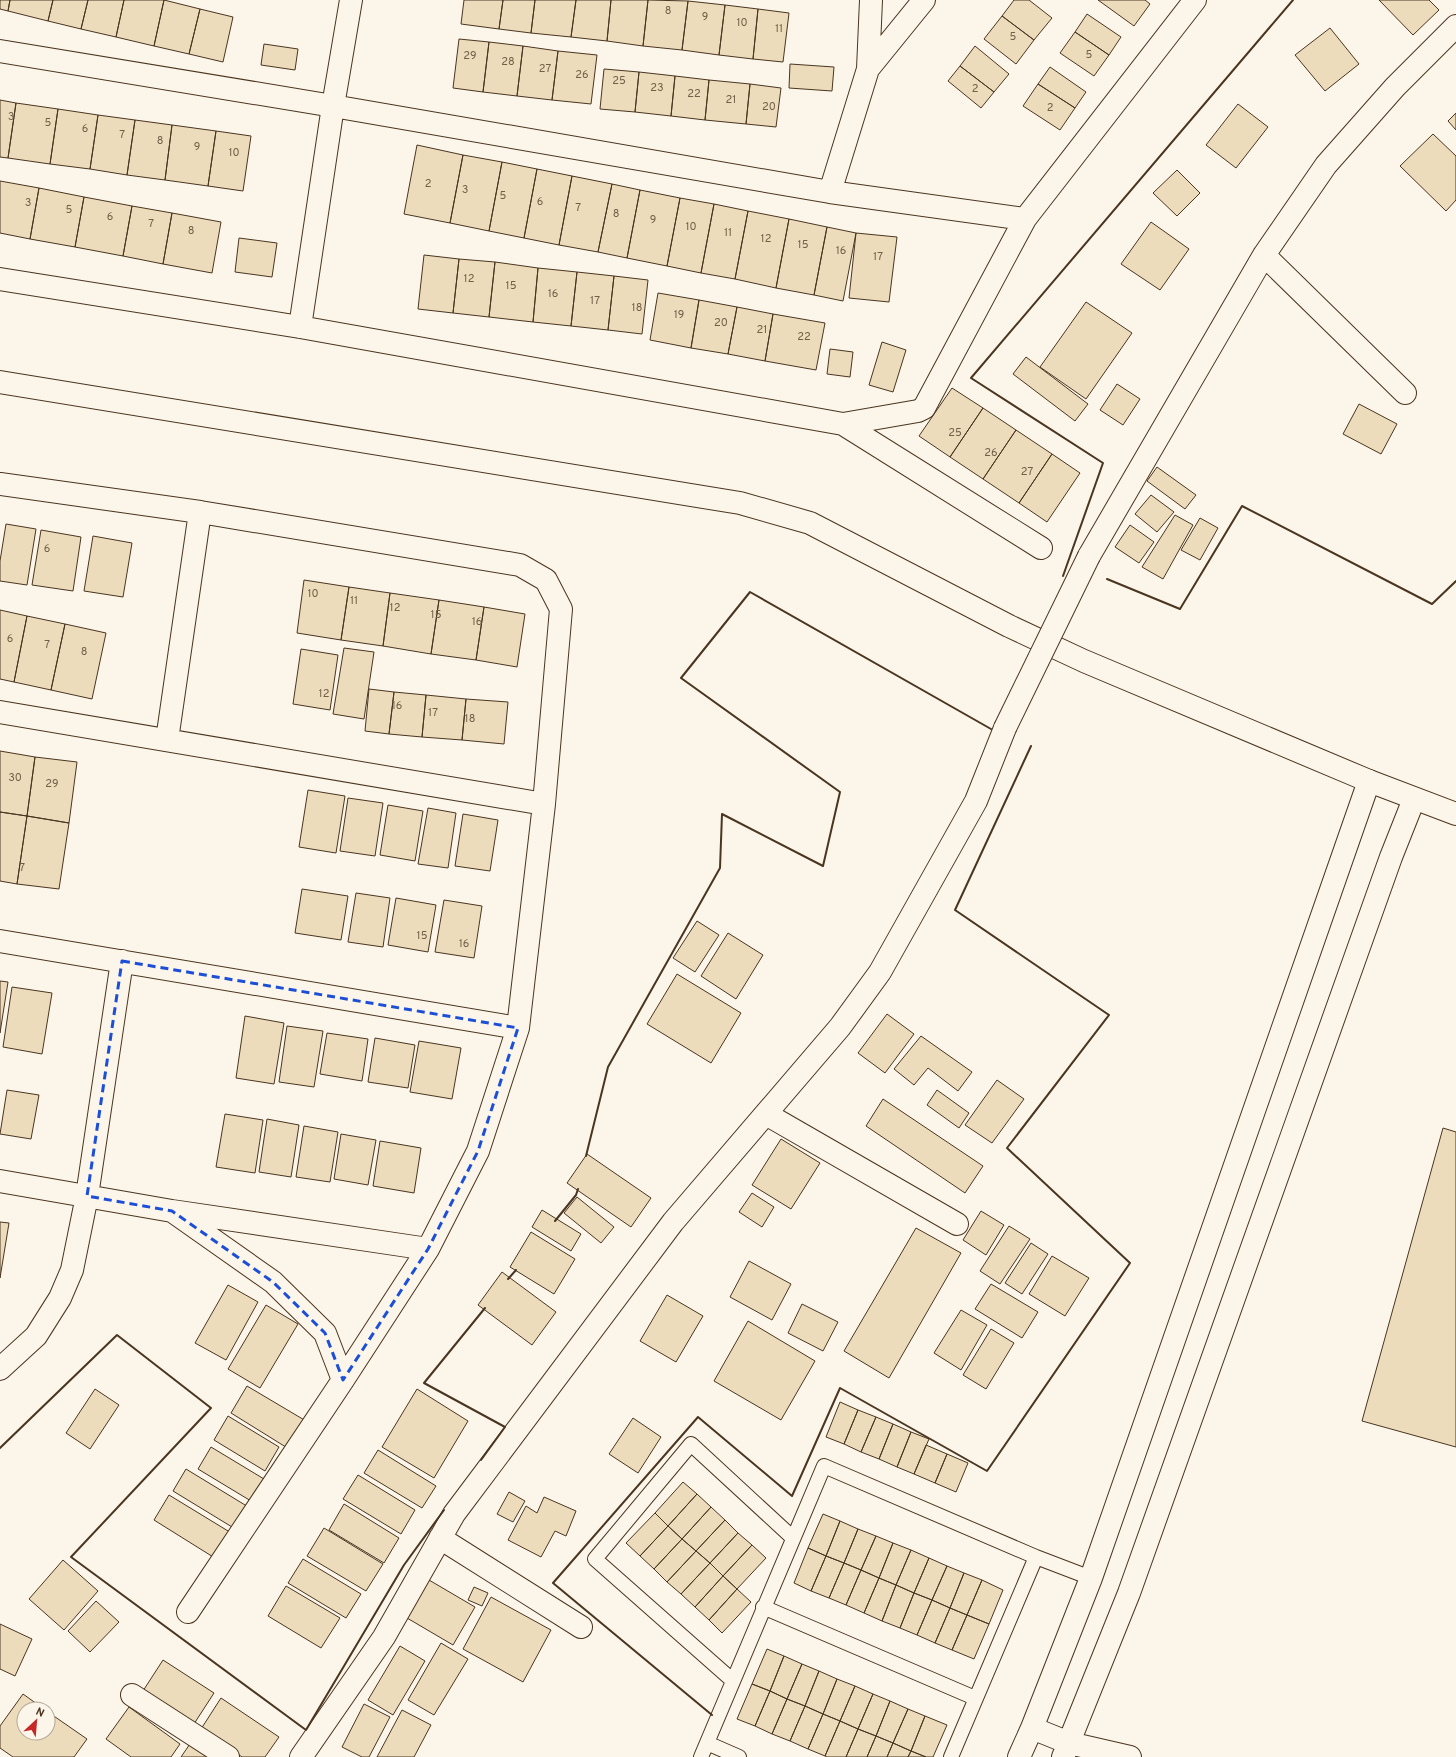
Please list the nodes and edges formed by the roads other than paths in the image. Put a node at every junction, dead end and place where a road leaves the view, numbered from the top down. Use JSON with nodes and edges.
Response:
{"nodes":[{"id":1,"x":351,"y":0,"type":"edge"},
{"id":2,"x":871,"y":0,"type":"edge"},
{"id":3,"x":924,"y":0,"type":"edge"},
{"id":4,"x":1195,"y":0,"type":"edge"},
{"id":5,"x":1456,"y":26,"type":"edge"},
{"id":6,"x":0,"y":51,"type":"edge"},
{"id":7,"x":868,"y":69,"type":"junction"},
{"id":8,"x":333,"y":106,"type":"junction"},
{"id":9,"x":830,"y":192,"type":"junction"},
{"id":10,"x":1025,"y":219,"type":"junction"},
{"id":11,"x":1264,"y":255,"type":"junction"},
{"id":12,"x":0,"y":279,"type":"edge"},
{"id":13,"x":300,"y":327,"type":"junction"},
{"id":14,"x":0,"y":382,"type":"edge"},
{"id":15,"x":1405,"y":393,"type":"dead end"},
{"id":16,"x":843,"y":424,"type":"junction"},
{"id":17,"x":0,"y":484,"type":"edge"},
{"id":18,"x":200,"y":512,"type":"junction"},
{"id":19,"x":1041,"y":548,"type":"dead end"},
{"id":20,"x":0,"y":712,"type":"edge"},
{"id":21,"x":167,"y":740,"type":"junction"},
{"id":22,"x":1369,"y":781,"type":"junction"},
{"id":23,"x":1414,"y":799,"type":"junction"},
{"id":24,"x":544,"y":804,"type":"junction"},
{"id":25,"x":1456,"y":814,"type":"edge"},
{"id":26,"x":0,"y":941,"type":"edge"},
{"id":27,"x":122,"y":961,"type":"junction"},
{"id":28,"x":518,"y":1028,"type":"junction"},
{"id":29,"x":766,"y":1114,"type":"junction"},
{"id":30,"x":0,"y":1181,"type":"edge"},
{"id":31,"x":87,"y":1196,"type":"junction"},
{"id":32,"x":172,"y":1210,"type":"junction"},
{"id":33,"x":957,"y":1224,"type":"dead end"},
{"id":34,"x":428,"y":1249,"type":"junction"},
{"id":35,"x":0,"y":1369,"type":"edge"},
{"id":36,"x":343,"y":1380,"type":"junction"},
{"id":37,"x":440,"y":1538,"type":"junction"},
{"id":38,"x":793,"y":1538,"type":"junction"},
{"id":39,"x":1036,"y":1557,"type":"junction"},
{"id":40,"x":1091,"y":1578,"type":"junction"},
{"id":41,"x":763,"y":1607,"type":"junction"},
{"id":42,"x":188,"y":1612,"type":"dead end"},
{"id":43,"x":581,"y":1627,"type":"dead end"},
{"id":44,"x":732,"y":1680,"type":"junction"},
{"id":45,"x":132,"y":1695,"type":"dead end"},
{"id":46,"x":975,"y":1698,"type":"junction"},
{"id":47,"x":1032,"y":1728,"type":"junction"},
{"id":48,"x":707,"y":1743,"type":"junction"},
{"id":49,"x":1066,"y":1750,"type":"edge"},
{"id":50,"x":228,"y":1757,"type":"edge"},
{"id":51,"x":301,"y":1757,"type":"edge"},
{"id":52,"x":701,"y":1757,"type":"edge"},
{"id":53,"x":739,"y":1757,"type":"edge"},
{"id":54,"x":951,"y":1757,"type":"edge"},
{"id":55,"x":1019,"y":1757,"type":"edge"},
{"id":56,"x":1130,"y":1757,"type":"edge"}],
"edges":[{"from":1,"to":8,"type":"street"},
{"from":2,"to":7,"type":"street"},
{"from":3,"to":7,"type":"street"},
{"from":4,"to":10,"type":"street"},
{"from":5,"to":11,"type":"street"},
{"from":6,"to":8,"type":"street"},
{"from":7,"to":9,"type":"street"},
{"from":8,"to":9,"type":"street"},
{"from":8,"to":13,"type":"street"},
{"from":9,"to":10,"type":"street"},
{"from":10,"to":16,"type":"street"},
{"from":11,"to":15,"type":"street"},
{"from":11,"to":29,"type":"street","bridge":true},
{"from":12,"to":13,"type":"street"},
{"from":13,"to":16,"type":"street"},
{"from":14,"to":22,"type":"street"},
{"from":16,"to":19,"type":"street"},
{"from":17,"to":18,"type":"street"},
{"from":18,"to":21,"type":"street"},
{"from":18,"to":24,"type":"street"},
{"from":20,"to":21,"type":"street"},
{"from":21,"to":24,"type":"street"},
{"from":22,"to":23,"type":"street"},
{"from":22,"to":40,"type":"street"},
{"from":23,"to":25,"type":"street"},
{"from":23,"to":49,"type":"street"},
{"from":24,"to":28,"type":"street"},
{"from":26,"to":27,"type":"street"},
{"from":27,"to":28,"type":"street"},
{"from":27,"to":31,"type":"street"},
{"from":28,"to":34,"type":"street"},
{"from":29,"to":33,"type":"street"},
{"from":29,"to":37,"type":"street"},
{"from":30,"to":31,"type":"street"},
{"from":31,"to":32,"type":"street"},
{"from":31,"to":35,"type":"street"},
{"from":32,"to":34,"type":"street"},
{"from":32,"to":36,"type":"street"},
{"from":34,"to":36,"type":"street"},
{"from":36,"to":42,"type":"street"},
{"from":37,"to":43,"type":"street"},
{"from":37,"to":51,"type":"street"},
{"from":38,"to":39,"type":"lane"},
{"from":38,"to":41,"type":"lane"},
{"from":38,"to":44,"type":"lane"},
{"from":39,"to":40,"type":"lane"},
{"from":39,"to":46,"type":"lane"},
{"from":40,"to":47,"type":"street"},
{"from":41,"to":44,"type":"lane"},
{"from":41,"to":46,"type":"lane"},
{"from":44,"to":48,"type":"lane"},
{"from":45,"to":50,"type":"street"},
{"from":46,"to":54,"type":"lane"},
{"from":47,"to":49,"type":"street"},
{"from":47,"to":55,"type":"street"},
{"from":48,"to":52,"type":"lane"},
{"from":48,"to":53,"type":"lane"},
{"from":49,"to":56,"type":"street"}]}
